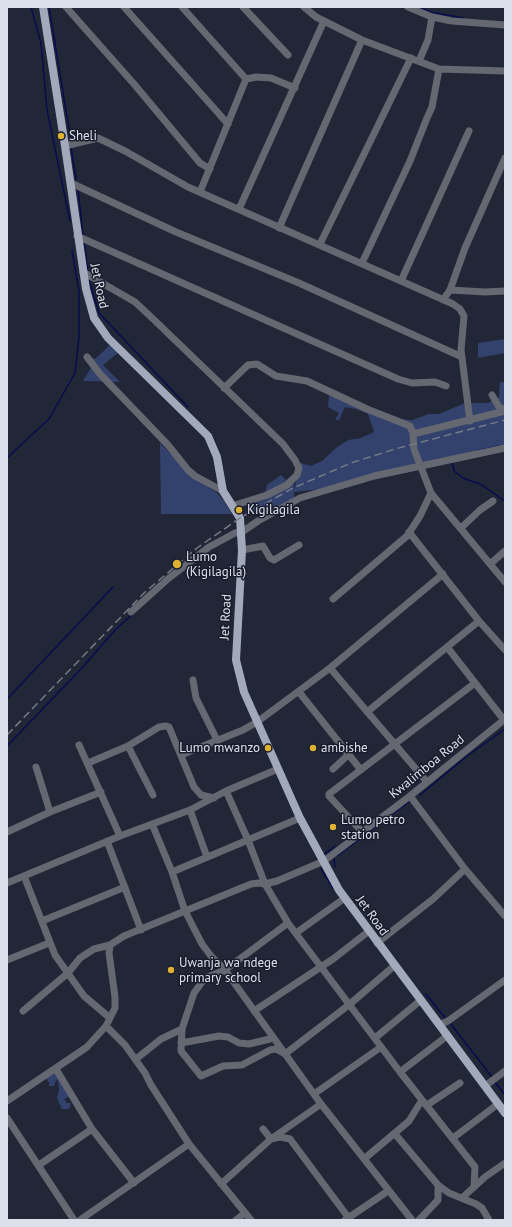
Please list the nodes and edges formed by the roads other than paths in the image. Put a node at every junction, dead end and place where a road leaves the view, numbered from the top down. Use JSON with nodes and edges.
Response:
{"nodes":[{"id":1,"x":43,"y":7,"type":"edge"},
{"id":2,"x":66,"y":7,"type":"edge"},
{"id":3,"x":124,"y":7,"type":"edge"},
{"id":4,"x":182,"y":7,"type":"edge"},
{"id":5,"x":243,"y":7,"type":"edge"},
{"id":6,"x":304,"y":7,"type":"edge"},
{"id":7,"x":408,"y":7,"type":"edge"},
{"id":8,"x":432,"y":17,"type":"junction"},
{"id":9,"x":324,"y":21,"type":"junction"},
{"id":10,"x":505,"y":25,"type":"edge"},
{"id":11,"x":362,"y":40,"type":"junction"},
{"id":12,"x":288,"y":55,"type":"dead end"},
{"id":13,"x":411,"y":58,"type":"junction"},
{"id":14,"x":419,"y":62,"type":"junction"},
{"id":15,"x":439,"y":69,"type":"junction"},
{"id":16,"x":505,"y":71,"type":"edge"},
{"id":17,"x":246,"y":80,"type":"junction"},
{"id":18,"x":295,"y":88,"type":"junction"},
{"id":19,"x":228,"y":124,"type":"junction"},
{"id":20,"x":469,"y":131,"type":"dead end"},
{"id":21,"x":65,"y":146,"type":"junction"},
{"id":22,"x":505,"y":158,"type":"edge"},
{"id":23,"x":210,"y":169,"type":"junction"},
{"id":24,"x":71,"y":183,"type":"junction"},
{"id":25,"x":200,"y":192,"type":"junction"},
{"id":26,"x":239,"y":208,"type":"junction"},
{"id":27,"x":279,"y":228,"type":"junction"},
{"id":28,"x":78,"y":236,"type":"junction"},
{"id":29,"x":320,"y":244,"type":"junction"},
{"id":30,"x":362,"y":263,"type":"junction"},
{"id":31,"x":83,"y":272,"type":"junction"},
{"id":32,"x":401,"y":281,"type":"junction"},
{"id":33,"x":450,"y":290,"type":"junction"},
{"id":34,"x":505,"y":290,"type":"edge"},
{"id":35,"x":443,"y":300,"type":"junction"},
{"id":36,"x":87,"y":357,"type":"dead end"},
{"id":37,"x":462,"y":358,"type":"junction"},
{"id":38,"x":446,"y":386,"type":"dead end"},
{"id":39,"x":224,"y":388,"type":"junction"},
{"id":40,"x":492,"y":395,"type":"dead end"},
{"id":41,"x":505,"y":411,"type":"edge"},
{"id":42,"x":470,"y":421,"type":"junction"},
{"id":43,"x":413,"y":434,"type":"junction"},
{"id":44,"x":505,"y":448,"type":"edge"},
{"id":45,"x":420,"y":466,"type":"junction"},
{"id":46,"x":223,"y":491,"type":"junction"},
{"id":47,"x":431,"y":493,"type":"junction"},
{"id":48,"x":493,"y":501,"type":"dead end"},
{"id":49,"x":232,"y":506,"type":"junction"},
{"id":50,"x":461,"y":528,"type":"junction"},
{"id":51,"x":242,"y":532,"type":"junction"},
{"id":52,"x":409,"y":532,"type":"junction"},
{"id":53,"x":299,"y":545,"type":"dead end"},
{"id":54,"x":242,"y":550,"type":"junction"},
{"id":55,"x":505,"y":551,"type":"edge"},
{"id":56,"x":490,"y":564,"type":"junction"},
{"id":57,"x":443,"y":574,"type":"junction"},
{"id":58,"x":505,"y":582,"type":"edge"},
{"id":59,"x":333,"y":598,"type":"dead end"},
{"id":60,"x":131,"y":612,"type":"dead end"},
{"id":61,"x":480,"y":622,"type":"junction"},
{"id":62,"x":447,"y":647,"type":"junction"},
{"id":63,"x":505,"y":650,"type":"edge"},
{"id":64,"x":330,"y":668,"type":"junction"},
{"id":65,"x":193,"y":680,"type":"dead end"},
{"id":66,"x":475,"y":683,"type":"junction"},
{"id":67,"x":299,"y":692,"type":"junction"},
{"id":68,"x":368,"y":712,"type":"junction"},
{"id":69,"x":504,"y":720,"type":"edge"},
{"id":70,"x":257,"y":722,"type":"junction"},
{"id":71,"x":217,"y":740,"type":"junction"},
{"id":72,"x":79,"y":745,"type":"dead end"},
{"id":73,"x":396,"y":745,"type":"junction"},
{"id":74,"x":128,"y":746,"type":"junction"},
{"id":75,"x":349,"y":754,"type":"junction"},
{"id":76,"x":181,"y":755,"type":"junction"},
{"id":77,"x":88,"y":764,"type":"junction"},
{"id":78,"x":36,"y":767,"type":"dead end"},
{"id":79,"x":278,"y":768,"type":"junction"},
{"id":80,"x":333,"y":768,"type":"dead end"},
{"id":81,"x":361,"y":770,"type":"junction"},
{"id":82,"x":427,"y":782,"type":"junction"},
{"id":83,"x":226,"y":791,"type":"junction"},
{"id":84,"x":101,"y":792,"type":"junction"},
{"id":85,"x":153,"y":795,"type":"dead end"},
{"id":86,"x":410,"y":796,"type":"junction"},
{"id":87,"x":214,"y":798,"type":"junction"},
{"id":88,"x":190,"y":810,"type":"junction"},
{"id":89,"x":50,"y":812,"type":"junction"},
{"id":90,"x":300,"y":818,"type":"junction"},
{"id":91,"x":152,"y":824,"type":"junction"},
{"id":92,"x":7,"y":832,"type":"edge"},
{"id":93,"x":362,"y":833,"type":"junction"},
{"id":94,"x":120,"y":836,"type":"junction"},
{"id":95,"x":248,"y":840,"type":"junction"},
{"id":96,"x":108,"y":841,"type":"junction"},
{"id":97,"x":207,"y":857,"type":"junction"},
{"id":98,"x":324,"y":861,"type":"junction"},
{"id":99,"x":466,"y":869,"type":"junction"},
{"id":100,"x":172,"y":872,"type":"junction"},
{"id":101,"x":24,"y":876,"type":"junction"},
{"id":102,"x":7,"y":883,"type":"edge"},
{"id":103,"x":265,"y":884,"type":"junction"},
{"id":104,"x":125,"y":887,"type":"junction"},
{"id":105,"x":344,"y":897,"type":"junction"},
{"id":106,"x":502,"y":906,"type":"edge"},
{"id":107,"x":185,"y":911,"type":"junction"},
{"id":108,"x":505,"y":916,"type":"edge"},
{"id":109,"x":42,"y":921,"type":"junction"},
{"id":110,"x":288,"y":923,"type":"junction"},
{"id":111,"x":141,"y":930,"type":"junction"},
{"id":112,"x":369,"y":932,"type":"junction"},
{"id":113,"x":296,"y":933,"type":"junction"},
{"id":114,"x":49,"y":943,"type":"junction"},
{"id":115,"x":377,"y":943,"type":"junction"},
{"id":116,"x":110,"y":944,"type":"junction"},
{"id":117,"x":7,"y":960,"type":"edge"},
{"id":118,"x":394,"y":966,"type":"junction"},
{"id":119,"x":322,"y":967,"type":"junction"},
{"id":120,"x":225,"y":970,"type":"junction"},
{"id":121,"x":68,"y":972,"type":"junction"},
{"id":122,"x":505,"y":980,"type":"edge"},
{"id":123,"x":421,"y":1000,"type":"junction"},
{"id":124,"x":350,"y":1004,"type":"junction"},
{"id":125,"x":254,"y":1010,"type":"junction"},
{"id":126,"x":23,"y":1011,"type":"dead end"},
{"id":127,"x":110,"y":1018,"type":"junction"},
{"id":128,"x":439,"y":1025,"type":"junction"},
{"id":129,"x":106,"y":1026,"type":"junction"},
{"id":130,"x":182,"y":1029,"type":"junction"},
{"id":131,"x":447,"y":1036,"type":"junction"},
{"id":132,"x":274,"y":1038,"type":"junction"},
{"id":133,"x":375,"y":1038,"type":"junction"},
{"id":134,"x":181,"y":1043,"type":"junction"},
{"id":135,"x":381,"y":1047,"type":"junction"},
{"id":136,"x":285,"y":1054,"type":"junction"},
{"id":137,"x":136,"y":1059,"type":"junction"},
{"id":138,"x":56,"y":1069,"type":"junction"},
{"id":139,"x":505,"y":1071,"type":"edge"},
{"id":140,"x":400,"y":1072,"type":"junction"},
{"id":141,"x":460,"y":1083,"type":"dead end"},
{"id":142,"x":485,"y":1086,"type":"junction"},
{"id":143,"x":314,"y":1094,"type":"junction"},
{"id":144,"x":7,"y":1101,"type":"edge"},
{"id":145,"x":424,"y":1102,"type":"junction"},
{"id":146,"x":320,"y":1104,"type":"junction"},
{"id":147,"x":498,"y":1104,"type":"junction"},
{"id":148,"x":505,"y":1113,"type":"edge"},
{"id":149,"x":7,"y":1118,"type":"edge"},
{"id":150,"x":92,"y":1129,"type":"junction"},
{"id":151,"x":263,"y":1129,"type":"dead end"},
{"id":152,"x":395,"y":1134,"type":"junction"},
{"id":153,"x":453,"y":1138,"type":"junction"},
{"id":154,"x":272,"y":1139,"type":"junction"},
{"id":155,"x":189,"y":1144,"type":"junction"},
{"id":156,"x":364,"y":1159,"type":"junction"},
{"id":157,"x":505,"y":1163,"type":"edge"},
{"id":158,"x":39,"y":1166,"type":"junction"},
{"id":159,"x":134,"y":1183,"type":"junction"},
{"id":160,"x":221,"y":1184,"type":"junction"},
{"id":161,"x":438,"y":1185,"type":"junction"},
{"id":162,"x":474,"y":1187,"type":"junction"},
{"id":163,"x":388,"y":1190,"type":"junction"},
{"id":164,"x":449,"y":1193,"type":"junction"},
{"id":165,"x":462,"y":1198,"type":"junction"},
{"id":166,"x":438,"y":1200,"type":"junction"},
{"id":167,"x":245,"y":1213,"type":"junction"},
{"id":168,"x":347,"y":1219,"type":"edge"},
{"id":169,"x":74,"y":1220,"type":"edge"},
{"id":170,"x":80,"y":1220,"type":"edge"},
{"id":171,"x":236,"y":1220,"type":"edge"},
{"id":172,"x":251,"y":1220,"type":"edge"},
{"id":173,"x":412,"y":1220,"type":"edge"},
{"id":174,"x":419,"y":1220,"type":"edge"},
{"id":175,"x":489,"y":1220,"type":"edge"}],
"edges":[{"from":1,"to":21,"type":"main road","name":"Jet Road"},
{"from":2,"to":23,"type":"street"},
{"from":3,"to":19,"type":"street"},
{"from":4,"to":17,"type":"street"},
{"from":5,"to":12,"type":"street"},
{"from":6,"to":9,"type":"street"},
{"from":7,"to":8,"type":"street"},
{"from":8,"to":10,"type":"street"},
{"from":8,"to":14,"type":"street"},
{"from":9,"to":11,"type":"street"},
{"from":9,"to":18,"type":"street"},
{"from":11,"to":13,"type":"street"},
{"from":11,"to":27,"type":"street"},
{"from":13,"to":14,"type":"street"},
{"from":13,"to":29,"type":"street"},
{"from":14,"to":15,"type":"street"},
{"from":15,"to":16,"type":"street"},
{"from":15,"to":30,"type":"street"},
{"from":17,"to":18,"type":"street"},
{"from":17,"to":19,"type":"street"},
{"from":18,"to":26,"type":"street"},
{"from":19,"to":23,"type":"street"},
{"from":20,"to":32,"type":"street"},
{"from":21,"to":24,"type":"main road","name":"Jet Road"},
{"from":21,"to":25,"type":"street"},
{"from":22,"to":33,"type":"street"},
{"from":23,"to":25,"type":"street"},
{"from":24,"to":28,"type":"main road","name":"Jet Road"},
{"from":24,"to":37,"type":"street"},
{"from":25,"to":26,"type":"street"},
{"from":26,"to":27,"type":"street"},
{"from":27,"to":29,"type":"street"},
{"from":28,"to":31,"type":"main road","name":"Jet Road"},
{"from":28,"to":38,"type":"street"},
{"from":29,"to":30,"type":"street"},
{"from":30,"to":32,"type":"street"},
{"from":31,"to":39,"type":"street"},
{"from":31,"to":46,"type":"main road","name":"Jet Road"},
{"from":32,"to":35,"type":"street"},
{"from":33,"to":34,"type":"street"},
{"from":33,"to":35,"type":"street"},
{"from":35,"to":37,"type":"street"},
{"from":36,"to":46,"type":"street"},
{"from":37,"to":42,"type":"street"},
{"from":39,"to":43,"type":"street"},
{"from":39,"to":49,"type":"street"},
{"from":40,"to":41,"type":"street"},
{"from":41,"to":42,"type":"street"},
{"from":42,"to":43,"type":"street"},
{"from":43,"to":45,"type":"street"},
{"from":44,"to":45,"type":"street"},
{"from":45,"to":47,"type":"street"},
{"from":45,"to":51,"type":"street"},
{"from":46,"to":49,"type":"main road","name":"Jet Road"},
{"from":47,"to":50,"type":"street"},
{"from":47,"to":52,"type":"street"},
{"from":48,"to":50,"type":"street"},
{"from":49,"to":51,"type":"main road","name":"Jet Road"},
{"from":50,"to":56,"type":"street"},
{"from":51,"to":54,"type":"main road","name":"Jet Road"},
{"from":51,"to":60,"type":"street"},
{"from":52,"to":57,"type":"street"},
{"from":52,"to":59,"type":"street"},
{"from":53,"to":54,"type":"street"},
{"from":54,"to":70,"type":"main road","name":"Jet Road"},
{"from":55,"to":56,"type":"street"},
{"from":56,"to":58,"type":"street"},
{"from":57,"to":61,"type":"street"},
{"from":57,"to":64,"type":"street"},
{"from":61,"to":62,"type":"street"},
{"from":61,"to":63,"type":"street"},
{"from":62,"to":66,"type":"street"},
{"from":62,"to":68,"type":"street"},
{"from":64,"to":67,"type":"street"},
{"from":64,"to":68,"type":"street"},
{"from":65,"to":71,"type":"street"},
{"from":66,"to":69,"type":"street"},
{"from":66,"to":73,"type":"street"},
{"from":67,"to":70,"type":"street"},
{"from":67,"to":75,"type":"street"},
{"from":68,"to":73,"type":"street"},
{"from":69,"to":82,"type":"street","name":"Kwalimboa Road"},
{"from":70,"to":71,"type":"street"},
{"from":70,"to":79,"type":"main road","name":"Jet Road"},
{"from":71,"to":76,"type":"street"},
{"from":72,"to":77,"type":"street"},
{"from":73,"to":81,"type":"street"},
{"from":73,"to":82,"type":"street"},
{"from":74,"to":76,"type":"street"},
{"from":74,"to":77,"type":"street"},
{"from":74,"to":85,"type":"street"},
{"from":75,"to":80,"type":"street"},
{"from":75,"to":81,"type":"street"},
{"from":76,"to":87,"type":"street"},
{"from":77,"to":84,"type":"street"},
{"from":78,"to":89,"type":"street"},
{"from":79,"to":83,"type":"street"},
{"from":79,"to":90,"type":"main road","name":"Jet Road"},
{"from":81,"to":93,"type":"street"},
{"from":82,"to":86,"type":"street","name":"Kwalimboa Road"},
{"from":83,"to":87,"type":"street"},
{"from":83,"to":95,"type":"street"},
{"from":84,"to":89,"type":"street"},
{"from":84,"to":94,"type":"street"},
{"from":86,"to":93,"type":"street","name":"Kwalimboa Road"},
{"from":86,"to":99,"type":"street"},
{"from":87,"to":88,"type":"street"},
{"from":88,"to":91,"type":"street"},
{"from":88,"to":97,"type":"street"},
{"from":89,"to":92,"type":"street"},
{"from":90,"to":95,"type":"street"},
{"from":90,"to":98,"type":"main road","name":"Jet Road"},
{"from":91,"to":94,"type":"street"},
{"from":91,"to":100,"type":"street"},
{"from":93,"to":98,"type":"street","name":"Kwalimboa Road"},
{"from":94,"to":96,"type":"street"},
{"from":95,"to":97,"type":"street"},
{"from":95,"to":103,"type":"street"},
{"from":96,"to":101,"type":"street"},
{"from":96,"to":104,"type":"street"},
{"from":97,"to":100,"type":"street"},
{"from":98,"to":103,"type":"street","name":"Kwalimboa Road"},
{"from":98,"to":105,"type":"main road","name":"Jet Road"},
{"from":99,"to":106,"type":"street"},
{"from":99,"to":115,"type":"street"},
{"from":100,"to":107,"type":"street"},
{"from":101,"to":102,"type":"street"},
{"from":101,"to":109,"type":"street"},
{"from":103,"to":107,"type":"street","name":"Kwalimboa Road"},
{"from":103,"to":110,"type":"street"},
{"from":104,"to":109,"type":"street"},
{"from":104,"to":111,"type":"street"},
{"from":105,"to":112,"type":"main road","name":"Jet Road"},
{"from":105,"to":113,"type":"street"},
{"from":106,"to":108,"type":"street"},
{"from":107,"to":111,"type":"street","name":"Kwalimboa Road"},
{"from":107,"to":120,"type":"street"},
{"from":109,"to":114,"type":"street"},
{"from":110,"to":113,"type":"street"},
{"from":110,"to":120,"type":"street"},
{"from":111,"to":116,"type":"street","name":"Kwalimboa Road"},
{"from":112,"to":115,"type":"main road","name":"Jet Road"},
{"from":112,"to":119,"type":"street"},
{"from":113,"to":119,"type":"street"},
{"from":114,"to":117,"type":"street"},
{"from":114,"to":121,"type":"street"},
{"from":115,"to":118,"type":"main road","name":"Jet Road"},
{"from":116,"to":121,"type":"street","name":"Kwalimboa Road"},
{"from":116,"to":127,"type":"street"},
{"from":118,"to":123,"type":"main road","name":"Jet Road"},
{"from":118,"to":124,"type":"street"},
{"from":119,"to":124,"type":"street"},
{"from":119,"to":125,"type":"street"},
{"from":120,"to":125,"type":"street"},
{"from":120,"to":130,"type":"street"},
{"from":121,"to":126,"type":"street","name":"Kwalimboa Road"},
{"from":121,"to":127,"type":"street"},
{"from":122,"to":128,"type":"street"},
{"from":123,"to":128,"type":"main road","name":"Jet Road"},
{"from":123,"to":133,"type":"street"},
{"from":124,"to":133,"type":"street"},
{"from":124,"to":136,"type":"street"},
{"from":125,"to":132,"type":"street"},
{"from":127,"to":129,"type":"street"},
{"from":128,"to":131,"type":"main road","name":"Jet Road"},
{"from":129,"to":137,"type":"street"},
{"from":129,"to":138,"type":"street"},
{"from":130,"to":134,"type":"street"},
{"from":130,"to":137,"type":"street"},
{"from":131,"to":140,"type":"street"},
{"from":131,"to":142,"type":"main road","name":"Jet Road"},
{"from":132,"to":134,"type":"street"},
{"from":132,"to":136,"type":"street"},
{"from":133,"to":135,"type":"street"},
{"from":134,"to":136,"type":"street"},
{"from":135,"to":140,"type":"street"},
{"from":135,"to":143,"type":"street"},
{"from":136,"to":143,"type":"street"},
{"from":137,"to":155,"type":"street"},
{"from":138,"to":144,"type":"street"},
{"from":138,"to":150,"type":"street"},
{"from":139,"to":142,"type":"street"},
{"from":140,"to":145,"type":"street"},
{"from":141,"to":145,"type":"street"},
{"from":142,"to":147,"type":"main road","name":"Jet Road"},
{"from":143,"to":146,"type":"street"},
{"from":145,"to":152,"type":"street"},
{"from":145,"to":153,"type":"street"},
{"from":146,"to":154,"type":"street"},
{"from":146,"to":156,"type":"street"},
{"from":147,"to":148,"type":"main road","name":"Jet Road"},
{"from":147,"to":153,"type":"street"},
{"from":149,"to":158,"type":"street"},
{"from":150,"to":158,"type":"street"},
{"from":150,"to":159,"type":"street"},
{"from":151,"to":154,"type":"street"},
{"from":152,"to":156,"type":"street"},
{"from":152,"to":161,"type":"street"},
{"from":153,"to":162,"type":"street"},
{"from":154,"to":160,"type":"street"},
{"from":154,"to":168,"type":"street"},
{"from":155,"to":159,"type":"street"},
{"from":155,"to":160,"type":"street"},
{"from":156,"to":163,"type":"street"},
{"from":157,"to":162,"type":"street"},
{"from":158,"to":169,"type":"street"},
{"from":159,"to":170,"type":"street"},
{"from":160,"to":167,"type":"street"},
{"from":161,"to":164,"type":"street"},
{"from":161,"to":166,"type":"street"},
{"from":162,"to":165,"type":"street"},
{"from":163,"to":168,"type":"street"},
{"from":163,"to":173,"type":"street"},
{"from":164,"to":165,"type":"street"},
{"from":164,"to":166,"type":"street"},
{"from":165,"to":175,"type":"street"},
{"from":166,"to":174,"type":"street"},
{"from":167,"to":171,"type":"street"},
{"from":167,"to":172,"type":"street"}]}
